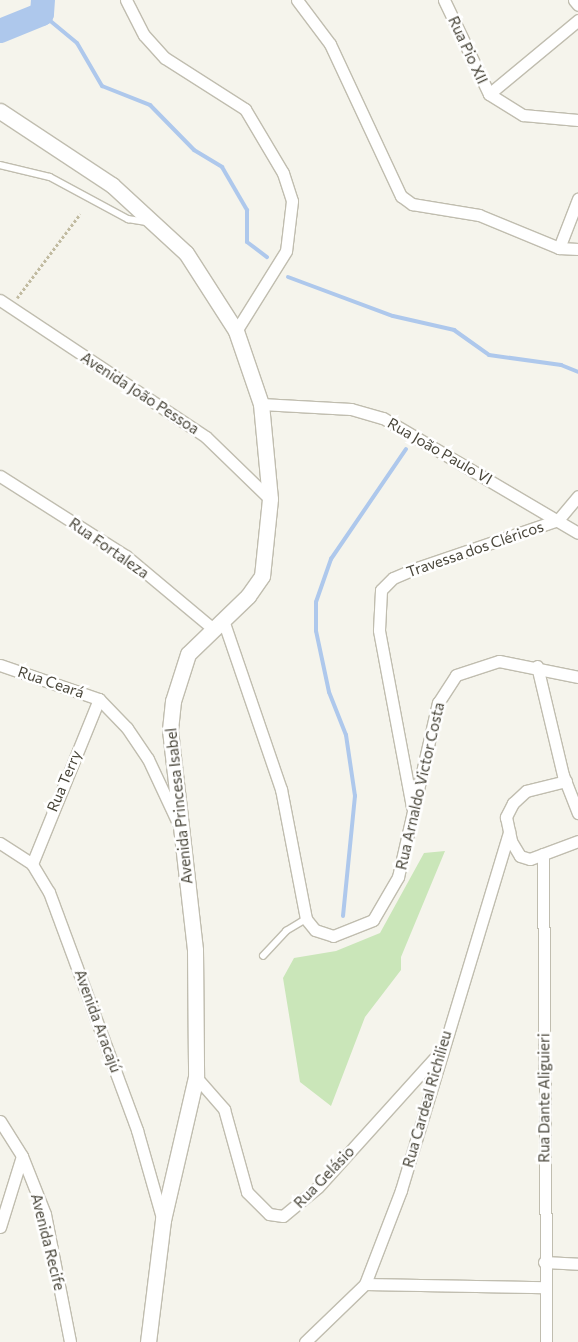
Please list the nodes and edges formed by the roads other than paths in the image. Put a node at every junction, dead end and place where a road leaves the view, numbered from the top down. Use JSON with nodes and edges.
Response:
{"nodes":[{"id":1,"x":126,"y":0,"type":"edge"},
{"id":2,"x":297,"y":0,"type":"edge"},
{"id":3,"x":444,"y":0,"type":"edge"},
{"id":4,"x":574,"y":0,"type":"edge"},
{"id":5,"x":578,"y":5,"type":"edge"},
{"id":6,"x":578,"y":20,"type":"edge"},
{"id":7,"x":489,"y":94,"type":"junction"},
{"id":8,"x":0,"y":111,"type":"edge"},
{"id":9,"x":578,"y":120,"type":"edge"},
{"id":10,"x":0,"y":165,"type":"edge"},
{"id":11,"x":578,"y":199,"type":"edge"},
{"id":12,"x":158,"y":222,"type":"junction"},
{"id":13,"x":559,"y":248,"type":"junction"},
{"id":14,"x":578,"y":249,"type":"edge"},
{"id":15,"x":5,"y":304,"type":"edge"},
{"id":16,"x":236,"y":331,"type":"junction"},
{"id":17,"x":261,"y":404,"type":"junction"},
{"id":18,"x":0,"y":476,"type":"edge"},
{"id":19,"x":578,"y":496,"type":"edge"},
{"id":20,"x":270,"y":499,"type":"junction"},
{"id":21,"x":558,"y":520,"type":"junction"},
{"id":22,"x":578,"y":533,"type":"edge"},
{"id":23,"x":218,"y":624,"type":"junction"},
{"id":24,"x":0,"y":665,"type":"edge"},
{"id":25,"x":536,"y":666,"type":"junction"},
{"id":26,"x":578,"y":677,"type":"edge"},
{"id":27,"x":99,"y":699,"type":"junction"},
{"id":28,"x":566,"y":781,"type":"junction"},
{"id":29,"x":576,"y":802,"type":"edge"},
{"id":30,"x":413,"y":811,"type":"junction"},
{"id":31,"x":578,"y":813,"type":"edge"},
{"id":32,"x":180,"y":828,"type":"junction"},
{"id":33,"x":509,"y":832,"type":"junction"},
{"id":34,"x":578,"y":841,"type":"edge"},
{"id":35,"x":0,"y":843,"type":"edge"},
{"id":36,"x":543,"y":854,"type":"junction"},
{"id":37,"x":32,"y":864,"type":"junction"},
{"id":38,"x":306,"y":918,"type":"junction"},
{"id":39,"x":263,"y":956,"type":"dead end"},
{"id":40,"x":440,"y":1051,"type":"junction"},
{"id":41,"x":196,"y":1076,"type":"junction"},
{"id":42,"x":0,"y":1121,"type":"edge"},
{"id":43,"x":22,"y":1156,"type":"junction"},
{"id":44,"x":163,"y":1220,"type":"junction"},
{"id":45,"x":0,"y":1227,"type":"edge"},
{"id":46,"x":544,"y":1262,"type":"junction"},
{"id":47,"x":578,"y":1264,"type":"edge"},
{"id":48,"x":365,"y":1284,"type":"junction"},
{"id":49,"x":545,"y":1287,"type":"junction"},
{"id":50,"x":70,"y":1342,"type":"edge"},
{"id":51,"x":148,"y":1342,"type":"edge"},
{"id":52,"x":305,"y":1342,"type":"edge"},
{"id":53,"x":546,"y":1342,"type":"edge"}],
"edges":[{"from":1,"to":16,"type":"street"},
{"from":2,"to":13,"type":"street"},
{"from":3,"to":7,"type":"street","name":"Rua Pio XII"},
{"from":4,"to":5,"type":"street"},
{"from":6,"to":7,"type":"street"},
{"from":7,"to":9,"type":"street","name":"Rua Pio XII"},
{"from":8,"to":12,"type":"street","name":"Avenida Princesa Isabel"},
{"from":10,"to":12,"type":"lane"},
{"from":11,"to":13,"type":"street"},
{"from":12,"to":16,"type":"street","name":"Avenida Princesa Isabel"},
{"from":13,"to":14,"type":"street"},
{"from":15,"to":20,"type":"street","name":"Avenida João Pessoa"},
{"from":16,"to":17,"type":"street","name":"Avenida Princesa Isabel"},
{"from":17,"to":20,"type":"street","name":"Avenida Princesa Isabel"},
{"from":17,"to":21,"type":"street","name":"Rua João Paulo VI"},
{"from":18,"to":23,"type":"street","name":"Rua Fortaleza"},
{"from":19,"to":21,"type":"street"},
{"from":20,"to":23,"type":"street","name":"Avenida Princesa Isabel"},
{"from":21,"to":22,"type":"street","name":"Rua João Paulo VI"},
{"from":21,"to":30,"type":"street","name":"Travessa dos Cléricos"},
{"from":23,"to":32,"type":"street","name":"Avenida Princesa Isabel"},
{"from":23,"to":38,"type":"street"},
{"from":24,"to":27,"type":"street","name":"Rua Ceará"},
{"from":25,"to":26,"type":"street","name":"Rua Arnaldo Victor Costa"},
{"from":25,"to":28,"type":"street"},
{"from":25,"to":30,"type":"street","name":"Rua Arnaldo Victor Costa"},
{"from":27,"to":32,"type":"street","name":"Rua Ceará"},
{"from":27,"to":37,"type":"street","name":"Rua Terry"},
{"from":28,"to":29,"type":"street"},
{"from":28,"to":33,"type":"street","name":"Rua Cardeal Richilieu"},
{"from":29,"to":31,"type":"street"},
{"from":30,"to":38,"type":"street","name":"Rua Arnaldo Victor Costa"},
{"from":32,"to":41,"type":"street","name":"Avenida Princesa Isabel"},
{"from":33,"to":36,"type":"street"},
{"from":33,"to":40,"type":"street","name":"Rua Cardeal Richilieu"},
{"from":34,"to":36,"type":"street"},
{"from":35,"to":37,"type":"street"},
{"from":36,"to":46,"type":"street","name":"Rua Dante Aliguieri"},
{"from":37,"to":44,"type":"street","name":"Avenida Aracajú"},
{"from":38,"to":39,"type":"lane"},
{"from":40,"to":41,"type":"street","name":"Rua Gelásio"},
{"from":40,"to":48,"type":"street","name":"Rua Cardeal Richilieu"},
{"from":41,"to":44,"type":"street","name":"Avenida Princesa Isabel"},
{"from":42,"to":43,"type":"street","name":"Avenida Recife"},
{"from":43,"to":45,"type":"street"},
{"from":43,"to":50,"type":"street","name":"Avenida Recife"},
{"from":44,"to":51,"type":"street","name":"Avenida Princesa Isabel"},
{"from":46,"to":47,"type":"street"},
{"from":46,"to":49,"type":"street","name":"Rua Dante Aliguieri"},
{"from":48,"to":49,"type":"street"},
{"from":48,"to":52,"type":"street","name":"Rua Cardeal Richilieu"},
{"from":49,"to":53,"type":"street","name":"Rua Dante Aliguieri"}]}
